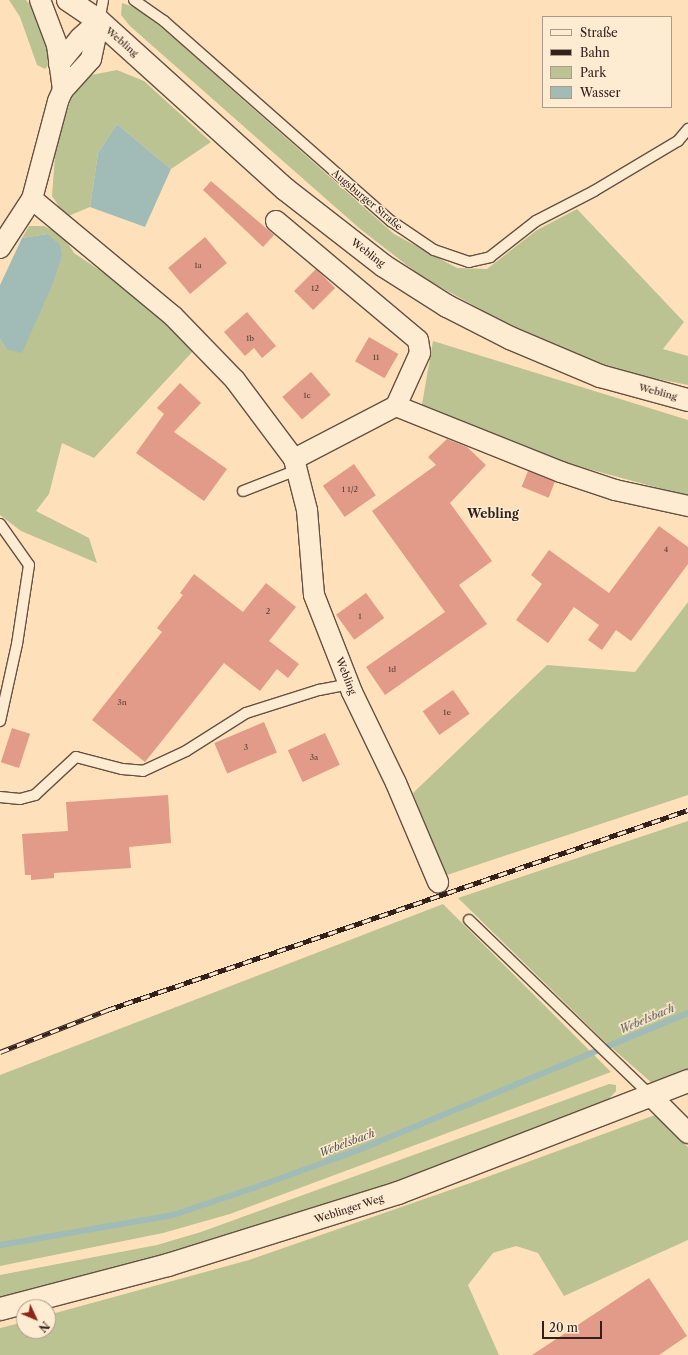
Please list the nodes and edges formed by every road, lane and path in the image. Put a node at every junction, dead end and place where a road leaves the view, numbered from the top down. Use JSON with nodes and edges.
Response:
{"nodes":[{"id":1,"x":40,"y":0,"type":"edge"},
{"id":2,"x":68,"y":0,"type":"edge"},
{"id":3,"x":103,"y":0,"type":"edge"},
{"id":4,"x":134,"y":0,"type":"edge"},
{"id":5,"x":99,"y":21,"type":"junction"},
{"id":6,"x":59,"y":64,"type":"junction"},
{"id":7,"x":63,"y":90,"type":"junction"},
{"id":8,"x":688,"y":129,"type":"edge"},
{"id":9,"x":32,"y":199,"type":"junction"},
{"id":10,"x":276,"y":221,"type":"dead end"},
{"id":11,"x":0,"y":248,"type":"edge"},
{"id":12,"x":688,"y":400,"type":"edge"},
{"id":13,"x":396,"y":406,"type":"junction"},
{"id":14,"x":296,"y":465,"type":"junction"},
{"id":15,"x":243,"y":491,"type":"dead end"},
{"id":16,"x":688,"y":506,"type":"edge"},
{"id":17,"x":0,"y":524,"type":"edge"},
{"id":18,"x":349,"y":684,"type":"junction"},
{"id":19,"x":0,"y":721,"type":"edge"},
{"id":20,"x":0,"y":797,"type":"edge"},
{"id":21,"x":438,"y":882,"type":"dead end"},
{"id":22,"x":469,"y":920,"type":"dead end"},
{"id":23,"x":688,"y":1081,"type":"edge"},
{"id":24,"x":650,"y":1095,"type":"junction"},
{"id":25,"x":688,"y":1133,"type":"edge"},
{"id":26,"x":0,"y":1309,"type":"edge"}],
"edges":[{"from":1,"to":6,"type":"street","name":"Webling"},
{"from":2,"to":5,"type":"main road"},
{"from":3,"to":5,"type":"lane"},
{"from":4,"to":8,"type":"lane","name":"Augsburger Straße"},
{"from":5,"to":6,"type":"street","name":"Webling"},
{"from":5,"to":7,"type":"street","name":"Webling"},
{"from":5,"to":12,"type":"main road","name":"Webling"},
{"from":6,"to":7,"type":"street","name":"Webling"},
{"from":7,"to":9,"type":"street","name":"Webling"},
{"from":9,"to":11,"type":"street","name":"Webling"},
{"from":9,"to":14,"type":"street","name":"Webling"},
{"from":10,"to":13,"type":"street"},
{"from":13,"to":14,"type":"street"},
{"from":13,"to":16,"type":"street"},
{"from":14,"to":15,"type":"lane"},
{"from":14,"to":18,"type":"street","name":"Webling"},
{"from":17,"to":19,"type":"lane"},
{"from":18,"to":20,"type":"lane"},
{"from":18,"to":21,"type":"street","name":"Webling"},
{"from":22,"to":24,"type":"lane"},
{"from":23,"to":24,"type":"main road","name":"Weblinger Weg"},
{"from":24,"to":25,"type":"street"},
{"from":24,"to":26,"type":"main road","name":"Weblinger Weg"}]}
